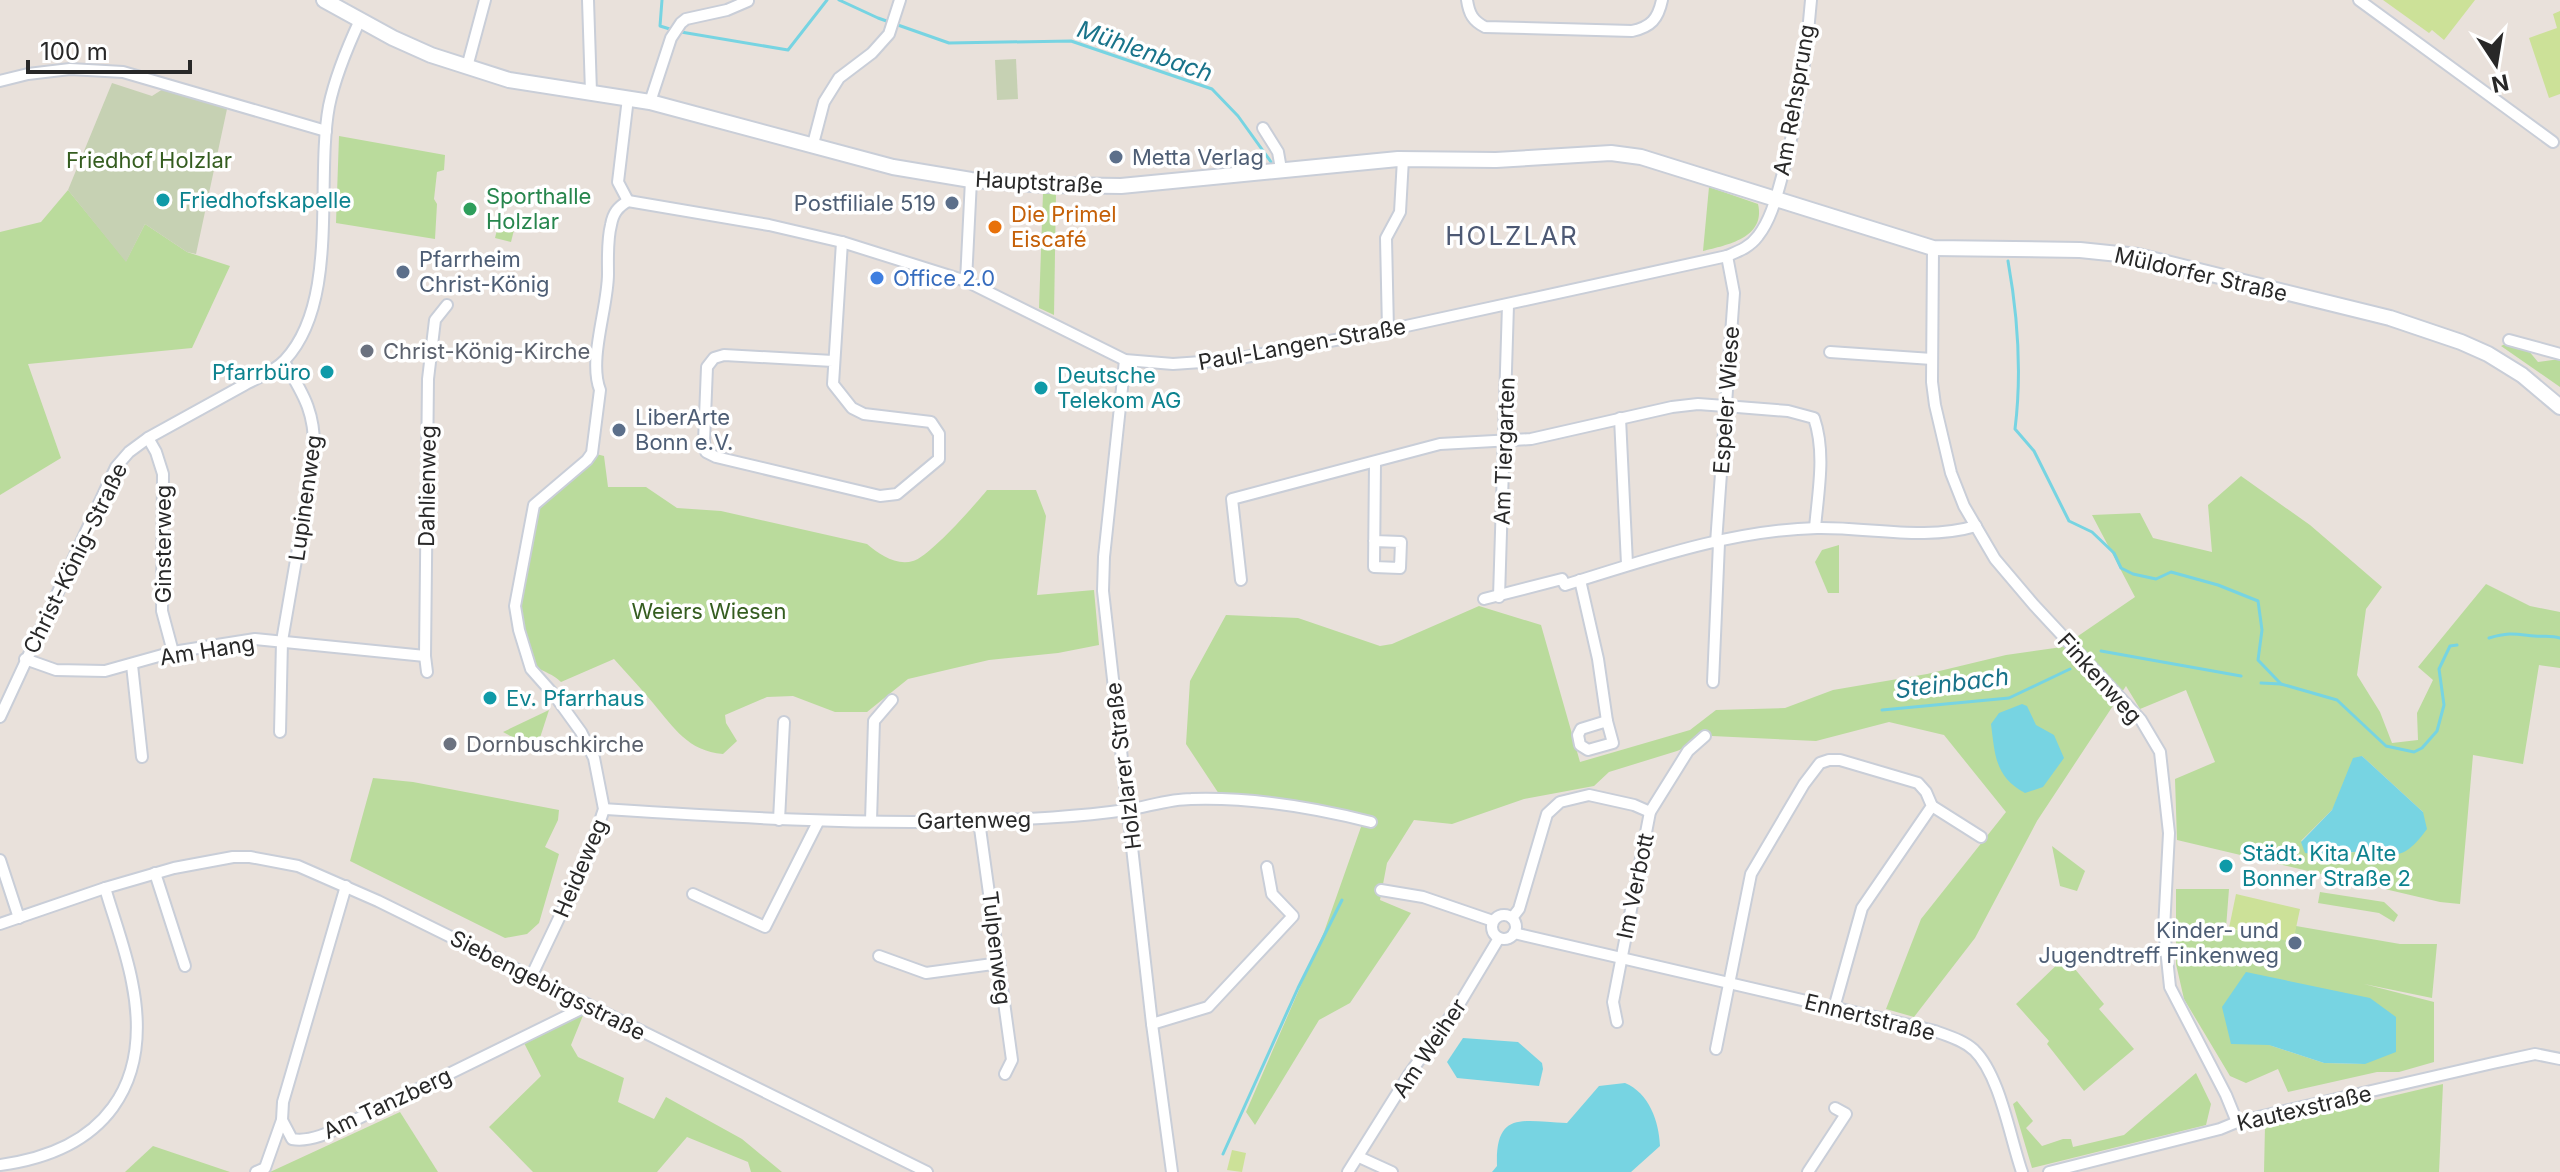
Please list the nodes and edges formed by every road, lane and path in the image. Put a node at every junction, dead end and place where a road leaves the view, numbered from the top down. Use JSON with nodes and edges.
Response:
{"nodes":[{"id":1,"x":324,"y":0,"type":"edge"},
{"id":2,"x":485,"y":0,"type":"edge"},
{"id":3,"x":588,"y":0,"type":"edge"},
{"id":4,"x":900,"y":0,"type":"edge"},
{"id":5,"x":1467,"y":0,"type":"edge"},
{"id":6,"x":1662,"y":0,"type":"edge"},
{"id":7,"x":1811,"y":0,"type":"edge"},
{"id":8,"x":2359,"y":0,"type":"edge"},
{"id":9,"x":748,"y":1,"type":"edge"},
{"id":10,"x":360,"y":20,"type":"junction"},
{"id":11,"x":467,"y":67,"type":"junction"},
{"id":12,"x":0,"y":81,"type":"edge"},
{"id":13,"x":591,"y":92,"type":"junction"},
{"id":14,"x":628,"y":98,"type":"junction"},
{"id":15,"x":650,"y":102,"type":"junction"},
{"id":16,"x":1263,"y":128,"type":"dead end"},
{"id":17,"x":326,"y":131,"type":"junction"},
{"id":18,"x":2553,"y":142,"type":"dead end"},
{"id":19,"x":813,"y":144,"type":"junction"},
{"id":20,"x":1403,"y":159,"type":"junction"},
{"id":21,"x":1281,"y":169,"type":"junction"},
{"id":22,"x":971,"y":180,"type":"junction"},
{"id":23,"x":1775,"y":199,"type":"junction"},
{"id":24,"x":628,"y":201,"type":"junction"},
{"id":25,"x":842,"y":242,"type":"junction"},
{"id":26,"x":1933,"y":248,"type":"junction"},
{"id":27,"x":1727,"y":256,"type":"junction"},
{"id":28,"x":966,"y":281,"type":"junction"},
{"id":29,"x":447,"y":305,"type":"dead end"},
{"id":30,"x":1508,"y":305,"type":"junction"},
{"id":31,"x":1388,"y":330,"type":"junction"},
{"id":32,"x":2509,"y":340,"type":"dead end"},
{"id":33,"x":1830,"y":352,"type":"dead end"},
{"id":34,"x":2560,"y":354,"type":"edge"},
{"id":35,"x":1932,"y":359,"type":"junction"},
{"id":36,"x":1125,"y":360,"type":"junction"},
{"id":37,"x":833,"y":361,"type":"junction"},
{"id":38,"x":284,"y":362,"type":"junction"},
{"id":39,"x":1725,"y":406,"type":"junction"},
{"id":40,"x":2560,"y":407,"type":"edge"},
{"id":41,"x":1620,"y":418,"type":"junction"},
{"id":42,"x":148,"y":438,"type":"junction"},
{"id":43,"x":1505,"y":439,"type":"junction"},
{"id":44,"x":1375,"y":463,"type":"junction"},
{"id":45,"x":1976,"y":526,"type":"junction"},
{"id":46,"x":1815,"y":528,"type":"junction"},
{"id":47,"x":1374,"y":541,"type":"dead end"},
{"id":48,"x":1718,"y":543,"type":"junction"},
{"id":49,"x":1627,"y":564,"type":"junction"},
{"id":50,"x":1241,"y":580,"type":"dead end"},
{"id":51,"x":1580,"y":580,"type":"junction"},
{"id":52,"x":1502,"y":596,"type":"junction"},
{"id":53,"x":1484,"y":599,"type":"dead end"},
{"id":54,"x":282,"y":641,"type":"junction"},
{"id":55,"x":173,"y":652,"type":"junction"},
{"id":56,"x":425,"y":656,"type":"junction"},
{"id":57,"x":25,"y":659,"type":"junction"},
{"id":58,"x":132,"y":665,"type":"junction"},
{"id":59,"x":427,"y":672,"type":"dead end"},
{"id":60,"x":1713,"y":682,"type":"dead end"},
{"id":61,"x":892,"y":700,"type":"dead end"},
{"id":62,"x":0,"y":717,"type":"edge"},
{"id":63,"x":1607,"y":721,"type":"dead end"},
{"id":64,"x":784,"y":722,"type":"dead end"},
{"id":65,"x":280,"y":732,"type":"dead end"},
{"id":66,"x":1705,"y":736,"type":"dead end"},
{"id":67,"x":142,"y":757,"type":"dead end"},
{"id":68,"x":1932,"y":806,"type":"junction"},
{"id":69,"x":604,"y":809,"type":"junction"},
{"id":70,"x":1129,"y":810,"type":"junction"},
{"id":71,"x":1650,"y":812,"type":"junction"},
{"id":72,"x":779,"y":820,"type":"junction"},
{"id":73,"x":871,"y":821,"type":"junction"},
{"id":74,"x":979,"y":821,"type":"junction"},
{"id":75,"x":818,"y":822,"type":"junction"},
{"id":76,"x":1371,"y":822,"type":"dead end"},
{"id":77,"x":1981,"y":837,"type":"dead end"},
{"id":78,"x":0,"y":860,"type":"edge"},
{"id":79,"x":1267,"y":867,"type":"dead end"},
{"id":80,"x":155,"y":873,"type":"junction"},
{"id":81,"x":346,"y":886,"type":"junction"},
{"id":82,"x":105,"y":888,"type":"junction"},
{"id":83,"x":1381,"y":890,"type":"dead end"},
{"id":84,"x":693,"y":894,"type":"dead end"},
{"id":85,"x":19,"y":918,"type":"junction"},
{"id":86,"x":1512,"y":918,"type":"junction"},
{"id":87,"x":1493,"y":921,"type":"junction"},
{"id":88,"x":0,"y":924,"type":"edge"},
{"id":89,"x":1514,"y":933,"type":"junction"},
{"id":90,"x":1499,"y":938,"type":"junction"},
{"id":91,"x":879,"y":956,"type":"dead end"},
{"id":92,"x":1620,"y":960,"type":"junction"},
{"id":93,"x":1000,"y":963,"type":"junction"},
{"id":94,"x":185,"y":966,"type":"dead end"},
{"id":95,"x":531,"y":977,"type":"junction"},
{"id":96,"x":1728,"y":984,"type":"junction"},
{"id":97,"x":587,"y":1006,"type":"junction"},
{"id":98,"x":1834,"y":1008,"type":"junction"},
{"id":99,"x":1617,"y":1022,"type":"dead end"},
{"id":100,"x":1152,"y":1024,"type":"junction"},
{"id":101,"x":1716,"y":1049,"type":"dead end"},
{"id":102,"x":2560,"y":1059,"type":"edge"},
{"id":103,"x":1005,"y":1074,"type":"dead end"},
{"id":104,"x":1835,"y":1108,"type":"dead end"},
{"id":105,"x":282,"y":1120,"type":"junction"},
{"id":106,"x":2237,"y":1122,"type":"junction"},
{"id":107,"x":1359,"y":1157,"type":"junction"},
{"id":108,"x":2104,"y":1159,"type":"junction"},
{"id":109,"x":0,"y":1165,"type":"edge"},
{"id":110,"x":256,"y":1172,"type":"edge"},
{"id":111,"x":927,"y":1172,"type":"edge"},
{"id":112,"x":1172,"y":1172,"type":"edge"},
{"id":113,"x":1348,"y":1172,"type":"edge"},
{"id":114,"x":1392,"y":1172,"type":"edge"},
{"id":115,"x":1808,"y":1172,"type":"edge"},
{"id":116,"x":2022,"y":1172,"type":"edge"},
{"id":117,"x":2049,"y":1172,"type":"edge"},
{"id":118,"x":2103,"y":1172,"type":"edge"}],
"edges":[{"from":1,"to":10,"type":"main road","name":"Hauptstraße"},
{"from":2,"to":11,"type":"street"},
{"from":3,"to":13,"type":"street"},
{"from":4,"to":19,"type":"street"},
{"from":5,"to":6,"type":"street"},
{"from":7,"to":23,"type":"street","name":"Am Rehsprung"},
{"from":8,"to":18,"type":"street"},
{"from":9,"to":15,"type":"street"},
{"from":10,"to":11,"type":"main road","name":"Hauptstraße"},
{"from":10,"to":17,"type":"street","name":"Christ-König-Straße"},
{"from":11,"to":13,"type":"main road","name":"Hauptstraße"},
{"from":12,"to":17,"type":"street"},
{"from":13,"to":14,"type":"main road","name":"Hauptstraße"},
{"from":14,"to":15,"type":"main road","name":"Hauptstraße"},
{"from":14,"to":24,"type":"street"},
{"from":15,"to":19,"type":"main road","name":"Hauptstraße"},
{"from":16,"to":21,"type":"street"},
{"from":17,"to":38,"type":"street","name":"Christ-König-Straße"},
{"from":19,"to":22,"type":"main road","name":"Hauptstraße"},
{"from":20,"to":21,"type":"main road","name":"Hauptstraße"},
{"from":20,"to":23,"type":"main road","name":"Hauptstraße"},
{"from":20,"to":31,"type":"street"},
{"from":21,"to":22,"type":"main road","name":"Hauptstraße"},
{"from":22,"to":28,"type":"street"},
{"from":23,"to":26,"type":"main road","name":"Müldorfer Straße"},
{"from":23,"to":27,"type":"street","name":"Paul-Langen-Straße"},
{"from":24,"to":25,"type":"street","name":"Paul-Langen-Straße"},
{"from":24,"to":69,"type":"street","name":"Heideweg"},
{"from":25,"to":28,"type":"street","name":"Paul-Langen-Straße"},
{"from":25,"to":37,"type":"street"},
{"from":26,"to":35,"type":"street","name":"Finkenweg"},
{"from":26,"to":40,"type":"main road","name":"Müldorfer Straße"},
{"from":27,"to":30,"type":"street","name":"Paul-Langen-Straße"},
{"from":27,"to":39,"type":"street","name":"Espeler Wiese"},
{"from":28,"to":36,"type":"street","name":"Paul-Langen-Straße"},
{"from":29,"to":56,"type":"street","name":"Dahlienweg"},
{"from":30,"to":31,"type":"street","name":"Paul-Langen-Straße"},
{"from":30,"to":43,"type":"street","name":"Am Tiergarten"},
{"from":31,"to":36,"type":"street","name":"Paul-Langen-Straße"},
{"from":32,"to":34,"type":"street"},
{"from":33,"to":35,"type":"street"},
{"from":35,"to":45,"type":"street","name":"Finkenweg"},
{"from":36,"to":70,"type":"street","name":"Holzlarer Straße"},
{"from":37,"to":37,"type":"street"},
{"from":38,"to":42,"type":"street","name":"Christ-König-Straße"},
{"from":38,"to":54,"type":"street","name":"Lupinenweg"},
{"from":39,"to":41,"type":"street"},
{"from":39,"to":46,"type":"street"},
{"from":39,"to":48,"type":"street","name":"Espeler Wiese"},
{"from":41,"to":43,"type":"street"},
{"from":41,"to":49,"type":"street"},
{"from":42,"to":55,"type":"street","name":"Ginsterweg"},
{"from":42,"to":57,"type":"street","name":"Christ-König-Straße"},
{"from":43,"to":44,"type":"street"},
{"from":43,"to":52,"type":"street","name":"Am Tiergarten"},
{"from":44,"to":47,"type":"street"},
{"from":44,"to":50,"type":"street"},
{"from":45,"to":46,"type":"street"},
{"from":45,"to":106,"type":"street","name":"Finkenweg"},
{"from":46,"to":48,"type":"street"},
{"from":48,"to":49,"type":"street"},
{"from":48,"to":60,"type":"street","name":"Espeler Wiese"},
{"from":49,"to":51,"type":"street"},
{"from":51,"to":52,"type":"street"},
{"from":51,"to":63,"type":"street"},
{"from":52,"to":53,"type":"street"},
{"from":54,"to":55,"type":"street","name":"Am Hang"},
{"from":54,"to":56,"type":"street","name":"Am Hang"},
{"from":54,"to":65,"type":"street","name":"Am Hang"},
{"from":55,"to":58,"type":"street","name":"Am Hang"},
{"from":56,"to":59,"type":"street","name":"Dahlienweg"},
{"from":57,"to":58,"type":"street","name":"Am Hang"},
{"from":57,"to":62,"type":"street","name":"Christ-König-Straße"},
{"from":58,"to":67,"type":"street","name":"Am Hang"},
{"from":61,"to":73,"type":"street"},
{"from":64,"to":72,"type":"street"},
{"from":66,"to":71,"type":"street","name":"Im Verbott"},
{"from":68,"to":77,"type":"street"},
{"from":68,"to":96,"type":"street"},
{"from":68,"to":98,"type":"street"},
{"from":69,"to":72,"type":"street","name":"Gartenweg"},
{"from":69,"to":95,"type":"street","name":"Heideweg"},
{"from":70,"to":74,"type":"street","name":"Gartenweg"},
{"from":70,"to":76,"type":"street","name":"Gartenweg"},
{"from":70,"to":100,"type":"street","name":"Holzlarer Straße"},
{"from":71,"to":86,"type":"street","name":"Im Verbott"},
{"from":71,"to":92,"type":"street","name":"Im Verbott"},
{"from":72,"to":75,"type":"street","name":"Gartenweg"},
{"from":73,"to":74,"type":"street","name":"Gartenweg"},
{"from":73,"to":75,"type":"street","name":"Gartenweg"},
{"from":74,"to":93,"type":"street","name":"Tulpenweg"},
{"from":75,"to":84,"type":"street"},
{"from":78,"to":85,"type":"street"},
{"from":79,"to":100,"type":"street"},
{"from":80,"to":81,"type":"street","name":"Siebengebirgsstraße"},
{"from":80,"to":82,"type":"street","name":"Siebengebirgsstraße"},
{"from":80,"to":94,"type":"street"},
{"from":81,"to":95,"type":"street","name":"Siebengebirgsstraße"},
{"from":81,"to":105,"type":"street"},
{"from":82,"to":85,"type":"street","name":"Siebengebirgsstraße"},
{"from":82,"to":109,"type":"street"},
{"from":83,"to":87,"type":"street"},
{"from":85,"to":88,"type":"street","name":"Siebengebirgsstraße"},
{"from":86,"to":87,"type":"street"},
{"from":86,"to":89,"type":"street"},
{"from":87,"to":90,"type":"street"},
{"from":89,"to":90,"type":"street"},
{"from":89,"to":92,"type":"street","name":"Ennertstraße"},
{"from":90,"to":107,"type":"street","name":"Am Weiher"},
{"from":91,"to":93,"type":"street"},
{"from":92,"to":96,"type":"street","name":"Ennertstraße"},
{"from":92,"to":99,"type":"street"},
{"from":93,"to":103,"type":"street","name":"Tulpenweg"},
{"from":95,"to":97,"type":"street","name":"Siebengebirgsstraße"},
{"from":96,"to":98,"type":"street","name":"Ennertstraße"},
{"from":96,"to":101,"type":"street"},
{"from":97,"to":105,"type":"street","name":"Am Tanzberg"},
{"from":97,"to":111,"type":"street","name":"Siebengebirgsstraße"},
{"from":98,"to":116,"type":"street","name":"Ennertstraße"},
{"from":100,"to":112,"type":"street","name":"Holzlarer Straße"},
{"from":102,"to":106,"type":"street","name":"Kautexstraße"},
{"from":104,"to":115,"type":"street"},
{"from":105,"to":110,"type":"street"},
{"from":106,"to":108,"type":"street","name":"Kautexstraße"},
{"from":107,"to":113,"type":"street","name":"Am Weiher"},
{"from":107,"to":114,"type":"street"},
{"from":108,"to":117,"type":"street","name":"Kautexstraße"},
{"from":108,"to":118,"type":"street"}]}
